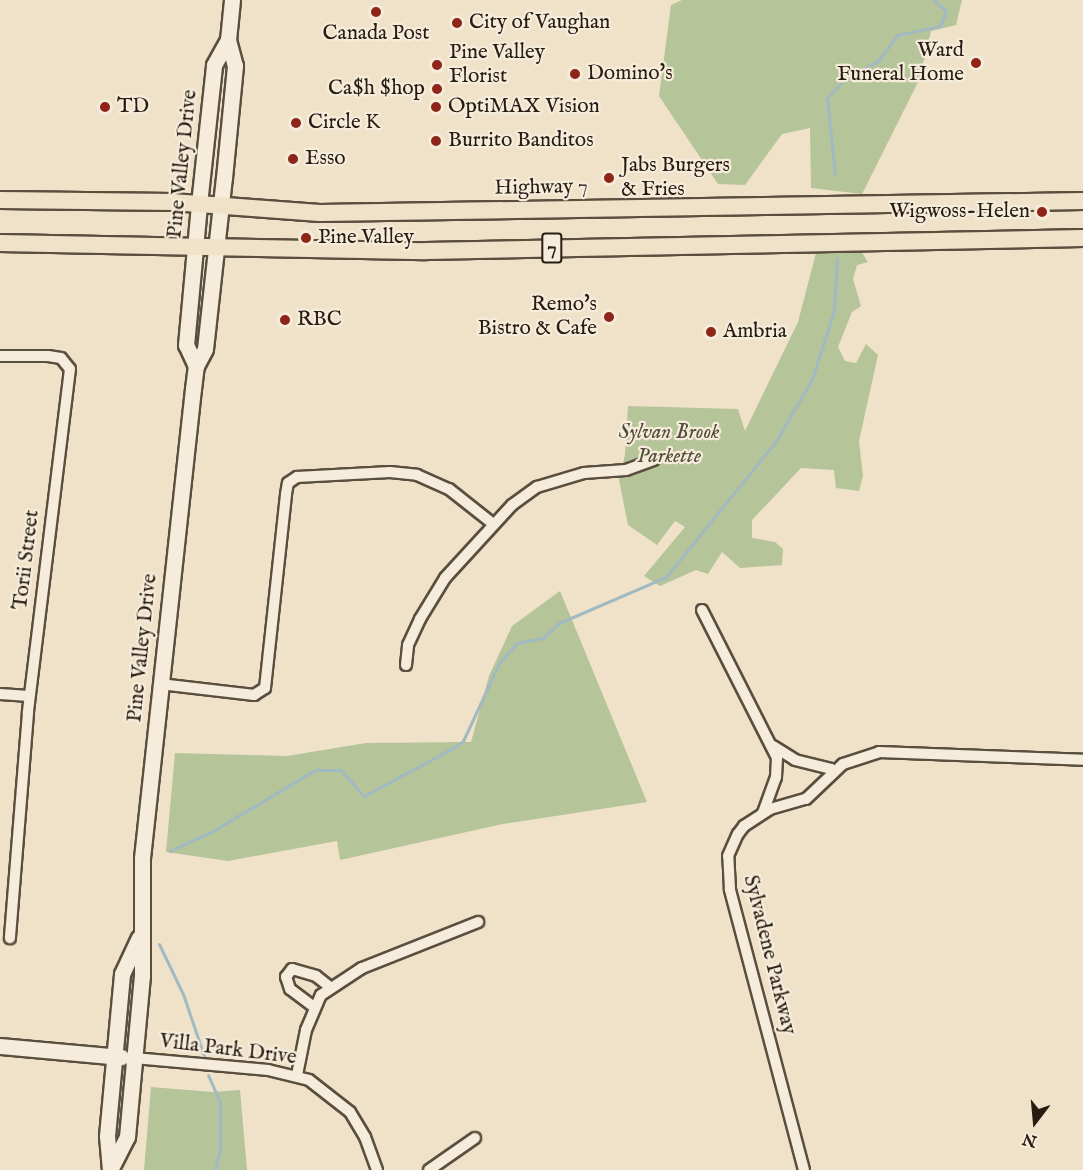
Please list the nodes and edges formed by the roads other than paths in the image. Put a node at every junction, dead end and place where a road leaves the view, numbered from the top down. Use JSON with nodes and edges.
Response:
{"nodes":[{"id":1,"x":232,"y":0,"type":"edge"},
{"id":2,"x":228,"y":40,"type":"junction"},
{"id":3,"x":0,"y":200,"type":"edge"},
{"id":4,"x":1083,"y":201,"type":"edge"},
{"id":5,"x":199,"y":204,"type":"junction"},
{"id":6,"x":221,"y":206,"type":"junction"},
{"id":7,"x":1083,"y":238,"type":"edge"},
{"id":8,"x":0,"y":243,"type":"edge"},
{"id":9,"x":196,"y":247,"type":"junction"},
{"id":10,"x":216,"y":248,"type":"junction"},
{"id":11,"x":0,"y":356,"type":"edge"},
{"id":12,"x":195,"y":366,"type":"junction"},
{"id":13,"x":654,"y":460,"type":"dead end"},
{"id":14,"x":492,"y":523,"type":"junction"},
{"id":15,"x":702,"y":610,"type":"dead end"},
{"id":16,"x":406,"y":665,"type":"dead end"},
{"id":17,"x":160,"y":684,"type":"junction"},
{"id":18,"x":0,"y":694,"type":"edge"},
{"id":19,"x":29,"y":696,"type":"junction"},
{"id":20,"x":771,"y":744,"type":"junction"},
{"id":21,"x":1083,"y":760,"type":"edge"},
{"id":22,"x":833,"y":773,"type":"junction"},
{"id":23,"x":763,"y":813,"type":"junction"},
{"id":24,"x":478,"y":922,"type":"dead end"},
{"id":25,"x":140,"y":936,"type":"junction"},
{"id":26,"x":10,"y":938,"type":"dead end"},
{"id":27,"x":330,"y":987,"type":"junction"},
{"id":28,"x":314,"y":1007,"type":"junction"},
{"id":29,"x":0,"y":1046,"type":"edge"},
{"id":30,"x":114,"y":1057,"type":"junction"},
{"id":31,"x":134,"y":1058,"type":"junction"},
{"id":32,"x":297,"y":1075,"type":"junction"},
{"id":33,"x":475,"y":1137,"type":"dead end"},
{"id":34,"x":110,"y":1170,"type":"edge"},
{"id":35,"x":377,"y":1170,"type":"edge"},
{"id":36,"x":429,"y":1170,"type":"edge"},
{"id":37,"x":804,"y":1170,"type":"edge"}],
"edges":[{"from":1,"to":2,"type":"main road","name":"Pine Valley Drive"},
{"from":2,"to":5,"type":"main road","name":"Pine Valley Drive"},
{"from":2,"to":6,"type":"main road","name":"Pine Valley Drive"},
{"from":3,"to":5,"type":"main road","name":"Highway 7","number":"7"},
{"from":4,"to":6,"type":"main road","name":"Highway 7","number":"7"},
{"from":5,"to":6,"type":"main road","name":"Highway 7","number":"7"},
{"from":5,"to":9,"type":"main road","name":"Pine Valley Drive"},
{"from":6,"to":10,"type":"main road","name":"Pine Valley Drive"},
{"from":7,"to":10,"type":"main road","number":"7"},
{"from":8,"to":9,"type":"main road","number":"7"},
{"from":9,"to":10,"type":"main road","number":"7"},
{"from":9,"to":12,"type":"main road","name":"Pine Valley Drive"},
{"from":10,"to":12,"type":"main road","name":"Pine Valley Drive"},
{"from":11,"to":19,"type":"street","name":"Torii Street"},
{"from":12,"to":17,"type":"main road","name":"Pine Valley Drive"},
{"from":13,"to":14,"type":"street"},
{"from":14,"to":16,"type":"street"},
{"from":14,"to":17,"type":"street"},
{"from":15,"to":20,"type":"street"},
{"from":17,"to":25,"type":"main road","name":"Pine Valley Drive"},
{"from":18,"to":19,"type":"street"},
{"from":19,"to":26,"type":"street","name":"Torii Street"},
{"from":20,"to":22,"type":"street"},
{"from":20,"to":23,"type":"street"},
{"from":21,"to":22,"type":"street","name":"Sylvadene Parkway"},
{"from":22,"to":23,"type":"street","name":"Sylvadene Parkway"},
{"from":23,"to":37,"type":"street","name":"Sylvadene Parkway"},
{"from":24,"to":27,"type":"street"},
{"from":25,"to":30,"type":"main road","name":"Pine Valley Drive"},
{"from":25,"to":31,"type":"main road","name":"Pine Valley Drive"},
{"from":27,"to":28,"type":"street"},
{"from":27,"to":28,"type":"street"},
{"from":28,"to":32,"type":"street"},
{"from":29,"to":30,"type":"main road"},
{"from":30,"to":31,"type":"main road"},
{"from":30,"to":34,"type":"main road","name":"Pine Valley Drive"},
{"from":31,"to":32,"type":"street","name":"Villa Park Drive"},
{"from":31,"to":34,"type":"main road","name":"Pine Valley Drive"},
{"from":32,"to":35,"type":"street","name":"Villa Park Drive"},
{"from":33,"to":36,"type":"street"}]}
